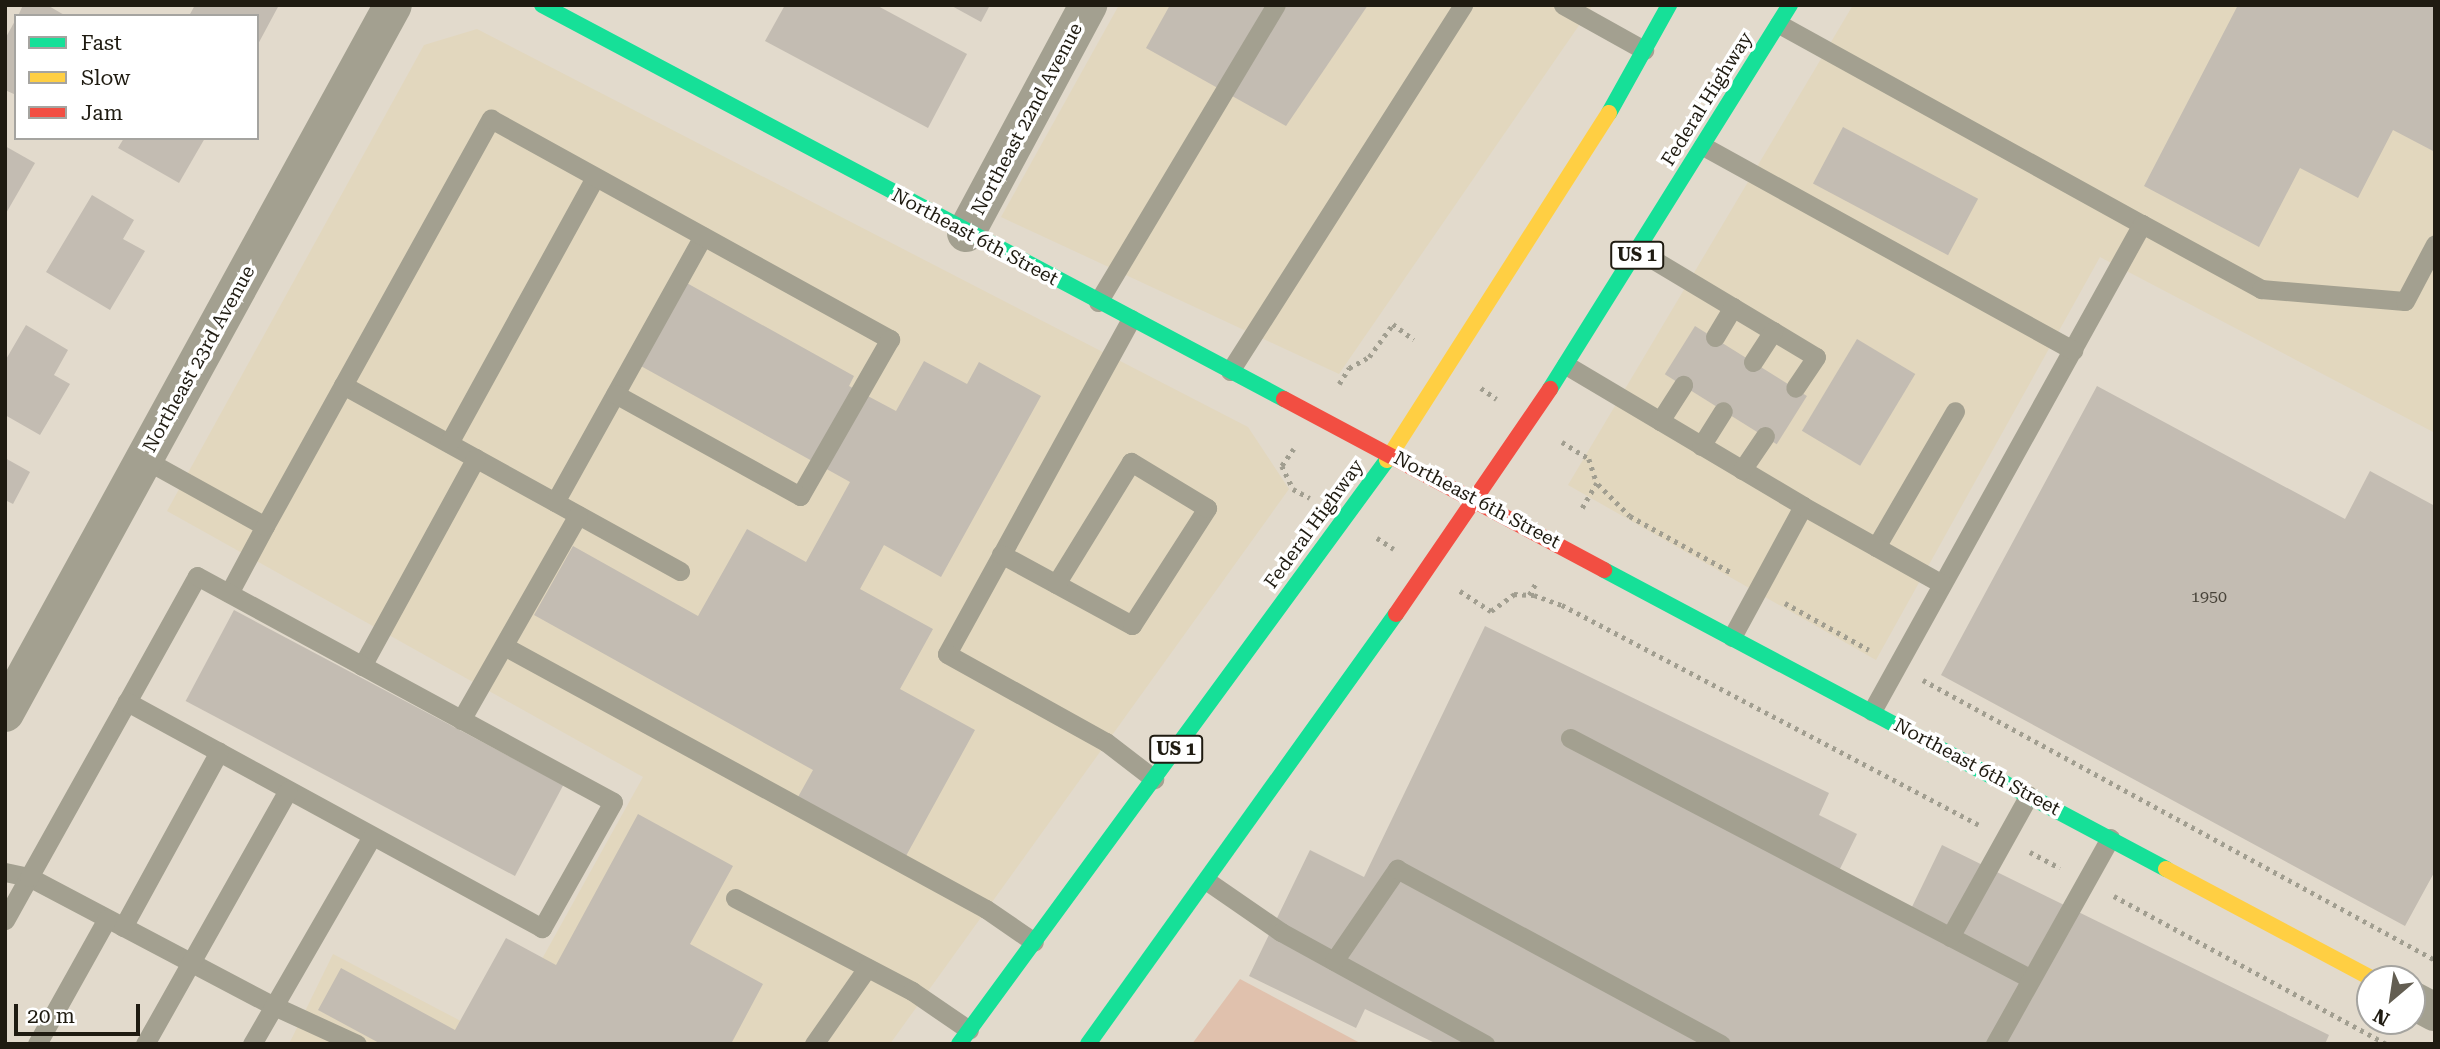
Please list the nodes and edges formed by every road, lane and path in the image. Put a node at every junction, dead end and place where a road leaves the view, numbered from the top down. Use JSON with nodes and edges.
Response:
{"nodes":[{"id":1,"x":393,"y":5,"type":"edge"},
{"id":2,"x":542,"y":5,"type":"edge"},
{"id":3,"x":1088,"y":5,"type":"edge"},
{"id":4,"x":1276,"y":5,"type":"edge"},
{"id":5,"x":1463,"y":5,"type":"edge"},
{"id":6,"x":1563,"y":5,"type":"edge"},
{"id":7,"x":1669,"y":5,"type":"edge"},
{"id":8,"x":1790,"y":5,"type":"edge"},
{"id":9,"x":1779,"y":23,"type":"junction"},
{"id":10,"x":1644,"y":50,"type":"junction"},
{"id":11,"x":1703,"y":146,"type":"junction"},
{"id":12,"x":595,"y":177,"type":"junction"},
{"id":13,"x":2142,"y":224,"type":"junction"},
{"id":14,"x":966,"y":233,"type":"junction"},
{"id":15,"x":703,"y":236,"type":"junction"},
{"id":16,"x":2435,"y":244,"type":"edge"},
{"id":17,"x":1639,"y":251,"type":"junction"},
{"id":18,"x":1098,"y":302,"type":"junction"},
{"id":19,"x":1734,"y":307,"type":"junction"},
{"id":20,"x":1130,"y":319,"type":"junction"},
{"id":21,"x":1773,"y":331,"type":"junction"},
{"id":22,"x":1714,"y":337,"type":"dead end"},
{"id":23,"x":2073,"y":350,"type":"junction"},
{"id":24,"x":1754,"y":362,"type":"dead end"},
{"id":25,"x":1566,"y":365,"type":"junction"},
{"id":26,"x":1230,"y":371,"type":"junction"},
{"id":27,"x":343,"y":385,"type":"junction"},
{"id":28,"x":1683,"y":385,"type":"dead end"},
{"id":29,"x":1796,"y":388,"type":"dead end"},
{"id":30,"x":615,"y":394,"type":"junction"},
{"id":31,"x":1723,"y":411,"type":"dead end"},
{"id":32,"x":1955,"y":411,"type":"dead end"},
{"id":33,"x":1660,"y":421,"type":"junction"},
{"id":34,"x":1765,"y":436,"type":"dead end"},
{"id":35,"x":449,"y":443,"type":"junction"},
{"id":36,"x":1701,"y":446,"type":"junction"},
{"id":37,"x":1391,"y":454,"type":"junction"},
{"id":38,"x":476,"y":458,"type":"junction"},
{"id":39,"x":144,"y":459,"type":"junction"},
{"id":40,"x":1742,"y":470,"type":"junction"},
{"id":41,"x":1597,"y":484,"type":"dead end"},
{"id":42,"x":1477,"y":500,"type":"junction"},
{"id":43,"x":555,"y":502,"type":"junction"},
{"id":44,"x":1803,"y":506,"type":"junction"},
{"id":45,"x":578,"y":515,"type":"junction"},
{"id":46,"x":265,"y":526,"type":"junction"},
{"id":47,"x":1876,"y":547,"type":"junction"},
{"id":48,"x":1002,"y":554,"type":"junction"},
{"id":49,"x":680,"y":571,"type":"dead end"},
{"id":50,"x":1056,"y":584,"type":"junction"},
{"id":51,"x":1942,"y":584,"type":"junction"},
{"id":52,"x":1758,"y":588,"type":"junction"},
{"id":53,"x":229,"y":593,"type":"junction"},
{"id":54,"x":1529,"y":595,"type":"dead end"},
{"id":55,"x":1732,"y":637,"type":"junction"},
{"id":56,"x":504,"y":646,"type":"junction"},
{"id":57,"x":1897,"y":665,"type":"junction"},
{"id":58,"x":362,"y":666,"type":"junction"},
{"id":59,"x":127,"y":702,"type":"junction"},
{"id":60,"x":1872,"y":711,"type":"junction"},
{"id":61,"x":5,"y":713,"type":"edge"},
{"id":62,"x":461,"y":720,"type":"junction"},
{"id":63,"x":1570,"y":738,"type":"dead end"},
{"id":64,"x":219,"y":752,"type":"junction"},
{"id":65,"x":1154,"y":779,"type":"junction"},
{"id":66,"x":288,"y":790,"type":"junction"},
{"id":67,"x":2029,"y":795,"type":"junction"},
{"id":68,"x":372,"y":835,"type":"junction"},
{"id":69,"x":2110,"y":838,"type":"junction"},
{"id":70,"x":2005,"y":839,"type":"junction"},
{"id":71,"x":5,"y":872,"type":"edge"},
{"id":72,"x":29,"y":877,"type":"junction"},
{"id":73,"x":1207,"y":881,"type":"junction"},
{"id":74,"x":2086,"y":881,"type":"junction"},
{"id":75,"x":735,"y":898,"type":"dead end"},
{"id":76,"x":5,"y":920,"type":"edge"},
{"id":77,"x":115,"y":923,"type":"junction"},
{"id":78,"x":1950,"y":937,"type":"junction"},
{"id":79,"x":1034,"y":942,"type":"junction"},
{"id":80,"x":2435,"y":960,"type":"edge"},
{"id":81,"x":1334,"y":961,"type":"junction"},
{"id":82,"x":192,"y":964,"type":"junction"},
{"id":83,"x":867,"y":968,"type":"junction"},
{"id":84,"x":2356,"y":970,"type":"edge"},
{"id":85,"x":2031,"y":979,"type":"junction"},
{"id":86,"x":274,"y":1006,"type":"junction"},
{"id":87,"x":964,"y":1037,"type":"edge"},
{"id":88,"x":2002,"y":1041,"type":"edge"},
{"id":89,"x":37,"y":1044,"type":"edge"},
{"id":90,"x":145,"y":1044,"type":"edge"},
{"id":91,"x":252,"y":1044,"type":"edge"},
{"id":92,"x":357,"y":1044,"type":"edge"},
{"id":93,"x":814,"y":1044,"type":"edge"},
{"id":94,"x":1087,"y":1044,"type":"edge"},
{"id":95,"x":1485,"y":1044,"type":"edge"},
{"id":96,"x":1721,"y":1044,"type":"edge"},
{"id":97,"x":2387,"y":1044,"type":"edge"}],
"edges":[{"from":1,"to":39,"type":"street","name":"Northeast 23rd Avenue"},
{"from":2,"to":14,"type":"main road","name":"Northeast 6th Street"},
{"from":3,"to":14,"type":"street","name":"Northeast 22nd Avenue"},
{"from":4,"to":18,"type":"lane"},
{"from":5,"to":26,"type":"lane"},
{"from":6,"to":10,"type":"lane"},
{"from":7,"to":10,"type":"main road","name":"Federal Highway","number":"US 1"},
{"from":8,"to":9,"type":"main road","name":"Federal Highway","number":"US 1"},
{"from":9,"to":11,"type":"main road","name":"Federal Highway","number":"US 1"},
{"from":9,"to":13,"type":"lane"},
{"from":10,"to":37,"type":"main road","name":"Federal Highway","number":"US 1"},
{"from":11,"to":17,"type":"main road","name":"Federal Highway","number":"US 1"},
{"from":11,"to":23,"type":"lane"},
{"from":12,"to":15,"type":"lane"},
{"from":12,"to":27,"type":"lane"},
{"from":12,"to":35,"type":"lane"},
{"from":13,"to":16,"type":"lane"},
{"from":13,"to":23,"type":"lane"},
{"from":14,"to":18,"type":"main road","name":"Northeast 6th Street"},
{"from":15,"to":30,"type":"lane"},
{"from":15,"to":30,"type":"lane"},
{"from":17,"to":19,"type":"lane"},
{"from":17,"to":25,"type":"main road","name":"Federal Highway","number":"US 1"},
{"from":18,"to":20,"type":"main road","name":"Northeast 6th Street"},
{"from":19,"to":21,"type":"lane"},
{"from":19,"to":22,"type":"lane"},
{"from":20,"to":26,"type":"main road","name":"Northeast 6th Street"},
{"from":20,"to":48,"type":"lane"},
{"from":21,"to":24,"type":"lane"},
{"from":21,"to":29,"type":"lane"},
{"from":23,"to":51,"type":"lane"},
{"from":25,"to":33,"type":"lane"},
{"from":25,"to":42,"type":"main road","name":"Federal Highway","number":"US 1"},
{"from":26,"to":37,"type":"main road","name":"Northeast 6th Street"},
{"from":27,"to":35,"type":"lane"},
{"from":27,"to":46,"type":"lane"},
{"from":28,"to":33,"type":"lane"},
{"from":30,"to":43,"type":"lane"},
{"from":31,"to":36,"type":"lane"},
{"from":32,"to":47,"type":"lane"},
{"from":33,"to":36,"type":"lane"},
{"from":34,"to":40,"type":"lane"},
{"from":35,"to":38,"type":"lane"},
{"from":36,"to":40,"type":"lane"},
{"from":37,"to":42,"type":"main road","name":"Northeast 6th Street"},
{"from":37,"to":65,"type":"main road","name":"Federal Highway","number":"US 1"},
{"from":38,"to":43,"type":"lane"},
{"from":38,"to":58,"type":"lane"},
{"from":39,"to":46,"type":"lane"},
{"from":39,"to":61,"type":"street","name":"Northeast 23rd Avenue"},
{"from":40,"to":44,"type":"lane"},
{"from":41,"to":52,"type":"path"},
{"from":42,"to":55,"type":"main road","name":"Northeast 6th Street"},
{"from":42,"to":73,"type":"main road","name":"Federal Highway","number":"US 1"},
{"from":43,"to":45,"type":"lane"},
{"from":44,"to":47,"type":"lane"},
{"from":44,"to":52,"type":"lane"},
{"from":45,"to":49,"type":"lane"},
{"from":45,"to":56,"type":"lane"},
{"from":46,"to":53,"type":"lane"},
{"from":47,"to":51,"type":"lane"},
{"from":48,"to":50,"type":"lane"},
{"from":48,"to":65,"type":"lane"},
{"from":50,"to":50,"type":"lane"},
{"from":51,"to":57,"type":"lane"},
{"from":52,"to":55,"type":"lane"},
{"from":52,"to":57,"type":"path"},
{"from":53,"to":58,"type":"lane"},
{"from":53,"to":59,"type":"lane"},
{"from":54,"to":70,"type":"path"},
{"from":55,"to":60,"type":"main road","name":"Northeast 6th Street"},
{"from":56,"to":62,"type":"lane"},
{"from":56,"to":79,"type":"lane"},
{"from":57,"to":60,"type":"lane"},
{"from":57,"to":80,"type":"path"},
{"from":58,"to":62,"type":"lane"},
{"from":59,"to":64,"type":"lane"},
{"from":59,"to":72,"type":"lane"},
{"from":60,"to":67,"type":"main road","name":"Northeast 6th Street"},
{"from":62,"to":68,"type":"lane"},
{"from":63,"to":78,"type":"lane"},
{"from":64,"to":66,"type":"lane"},
{"from":64,"to":77,"type":"lane"},
{"from":65,"to":79,"type":"main road","name":"Federal Highway","number":"US 1"},
{"from":66,"to":68,"type":"lane"},
{"from":66,"to":82,"type":"lane"},
{"from":67,"to":69,"type":"main road","name":"Northeast 6th Street"},
{"from":67,"to":70,"type":"lane"},
{"from":68,"to":86,"type":"lane"},
{"from":69,"to":74,"type":"lane"},
{"from":69,"to":84,"type":"main road","name":"Northeast 6th Street"},
{"from":70,"to":74,"type":"path"},
{"from":70,"to":78,"type":"lane"},
{"from":71,"to":72,"type":"lane"},
{"from":72,"to":76,"type":"lane"},
{"from":72,"to":77,"type":"lane"},
{"from":73,"to":81,"type":"lane"},
{"from":73,"to":94,"type":"main road","name":"Federal Highway","number":"US 1"},
{"from":74,"to":85,"type":"lane"},
{"from":74,"to":97,"type":"path"},
{"from":75,"to":83,"type":"lane"},
{"from":77,"to":82,"type":"lane"},
{"from":77,"to":89,"type":"lane"},
{"from":78,"to":85,"type":"lane"},
{"from":79,"to":87,"type":"main road","name":"Federal Highway","number":"US 1"},
{"from":81,"to":95,"type":"lane"},
{"from":81,"to":96,"type":"lane"},
{"from":82,"to":86,"type":"lane"},
{"from":82,"to":90,"type":"lane"},
{"from":83,"to":87,"type":"lane"},
{"from":83,"to":93,"type":"lane"},
{"from":85,"to":88,"type":"lane"},
{"from":86,"to":91,"type":"lane"},
{"from":86,"to":92,"type":"lane"}]}
